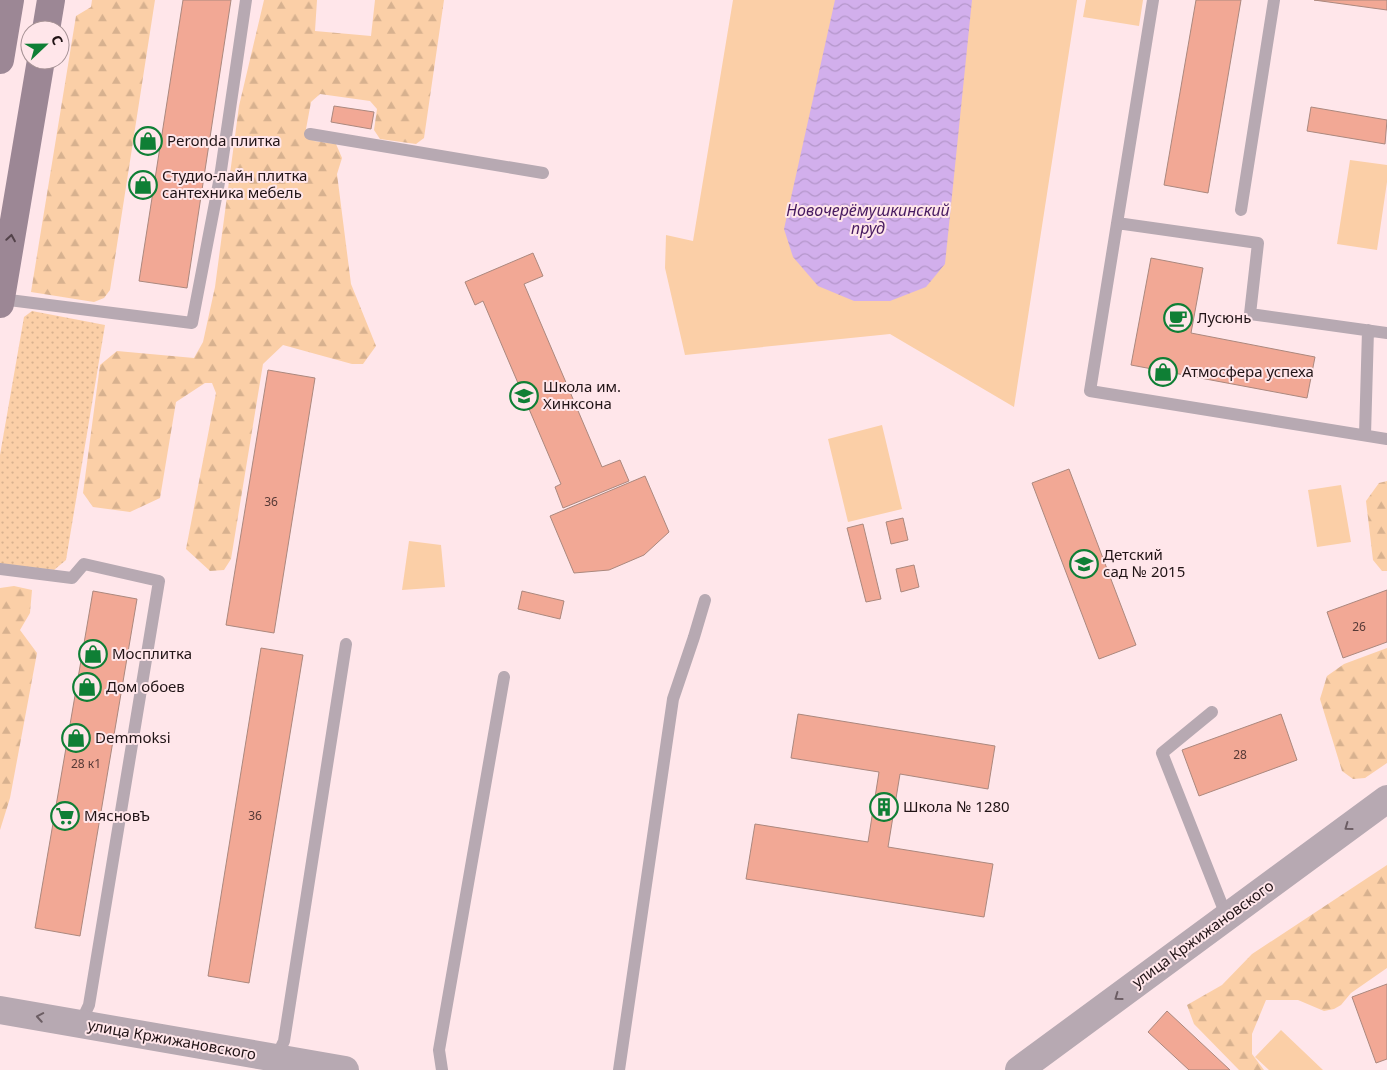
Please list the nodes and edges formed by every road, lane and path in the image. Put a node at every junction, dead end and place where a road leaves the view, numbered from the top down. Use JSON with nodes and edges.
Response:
{"nodes":[{"id":1,"x":10,"y":0,"type":"edge"},
{"id":2,"x":51,"y":0,"type":"edge"},
{"id":3,"x":246,"y":0,"type":"edge"},
{"id":4,"x":1153,"y":0,"type":"edge"},
{"id":5,"x":1274,"y":0,"type":"edge"},
{"id":6,"x":48,"y":20,"type":"edge"},
{"id":7,"x":0,"y":60,"type":"edge"},
{"id":8,"x":39,"y":70,"type":"edge"},
{"id":9,"x":310,"y":134,"type":"dead end"},
{"id":10,"x":543,"y":173,"type":"dead end"},
{"id":11,"x":1241,"y":210,"type":"dead end"},
{"id":12,"x":1117,"y":223,"type":"junction"},
{"id":13,"x":0,"y":302,"type":"edge"},
{"id":14,"x":1368,"y":330,"type":"junction"},
{"id":15,"x":1387,"y":333,"type":"edge"},
{"id":16,"x":1365,"y":435,"type":"junction"},
{"id":17,"x":1387,"y":439,"type":"edge"},
{"id":18,"x":0,"y":569,"type":"edge"},
{"id":19,"x":704,"y":600,"type":"dead end"},
{"id":20,"x":346,"y":644,"type":"dead end"},
{"id":21,"x":504,"y":678,"type":"dead end"},
{"id":22,"x":1212,"y":712,"type":"dead end"},
{"id":23,"x":1387,"y":799,"type":"edge"},
{"id":24,"x":1225,"y":918,"type":"junction"},
{"id":25,"x":0,"y":1010,"type":"edge"},
{"id":26,"x":80,"y":1024,"type":"junction"},
{"id":27,"x":276,"y":1058,"type":"junction"},
{"id":28,"x":345,"y":1070,"type":"edge"},
{"id":29,"x":442,"y":1070,"type":"edge"},
{"id":30,"x":619,"y":1070,"type":"edge"},
{"id":31,"x":1018,"y":1070,"type":"edge"}],
"edges":[{"from":1,"to":7,"type":"main road"},
{"from":2,"to":6,"type":"main road"},
{"from":3,"to":13,"type":"lane"},
{"from":4,"to":12,"type":"lane"},
{"from":5,"to":11,"type":"lane"},
{"from":13,"to":8,"type":"main road","one_way":true},
{"from":9,"to":10,"type":"lane"},
{"from":12,"to":14,"type":"lane"},
{"from":12,"to":16,"type":"lane"},
{"from":14,"to":15,"type":"lane"},
{"from":14,"to":16,"type":"lane"},
{"from":16,"to":17,"type":"lane"},
{"from":18,"to":26,"type":"lane"},
{"from":19,"to":30,"type":"lane"},
{"from":20,"to":27,"type":"lane"},
{"from":21,"to":29,"type":"lane"},
{"from":22,"to":24,"type":"lane"},
{"from":23,"to":24,"type":"street","name":"улица Кржижановского","one_way":true},
{"from":24,"to":31,"type":"street","name":"улица Кржижановского","one_way":true},
{"from":26,"to":25,"type":"street","name":"улица Кржижановского","one_way":true},
{"from":26,"to":27,"type":"street","name":"улица Кржижановского"},
{"from":27,"to":28,"type":"street","name":"улица Кржижановского"}]}
